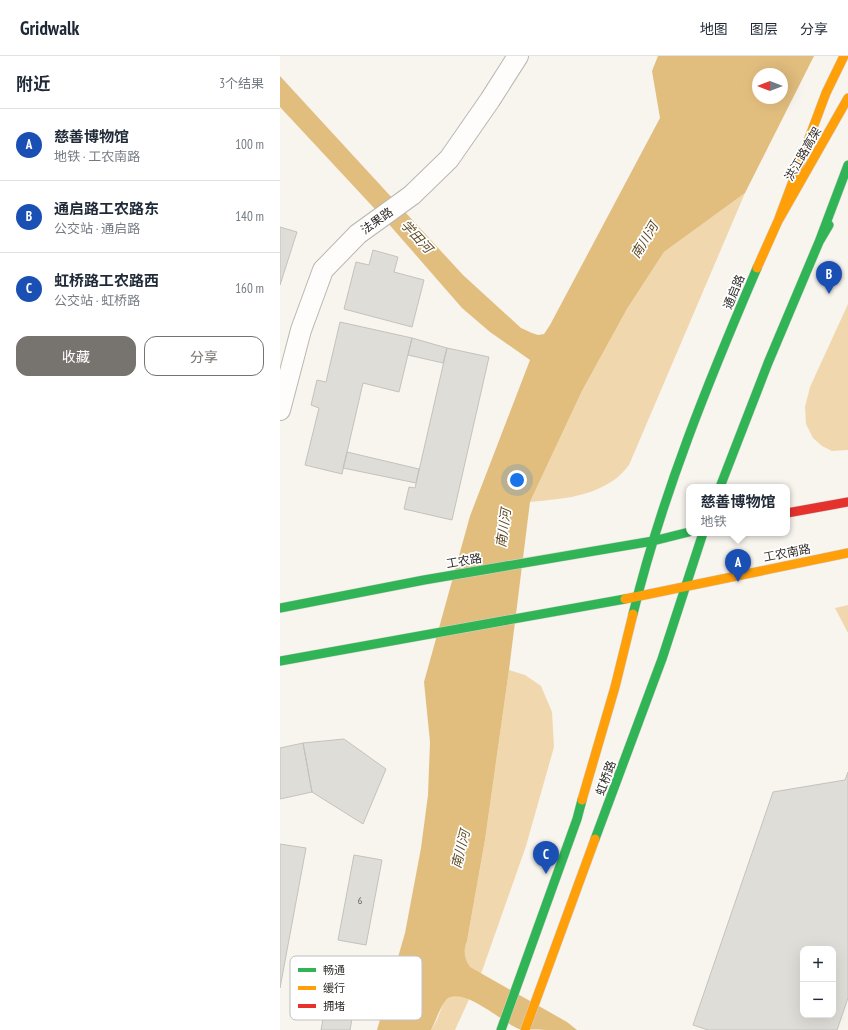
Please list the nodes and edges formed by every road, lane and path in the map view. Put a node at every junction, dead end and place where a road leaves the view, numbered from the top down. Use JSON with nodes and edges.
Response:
{"nodes":[{"id":1,"x":518,"y":56,"type":"edge"},
{"id":2,"x":844,"y":56,"type":"edge"},
{"id":3,"x":848,"y":98,"type":"edge"},
{"id":4,"x":848,"y":166,"type":"edge"},
{"id":5,"x":848,"y":190,"type":"edge"},
{"id":6,"x":778,"y":221,"type":"junction"},
{"id":7,"x":819,"y":242,"type":"junction"},
{"id":8,"x":280,"y":410,"type":"edge"},
{"id":9,"x":721,"y":484,"type":"edge"},
{"id":10,"x":848,"y":502,"type":"edge"},
{"id":11,"x":790,"y":512,"type":"edge"},
{"id":12,"x":686,"y":533,"type":"edge"},
{"id":13,"x":702,"y":536,"type":"edge"},
{"id":14,"x":653,"y":541,"type":"junction"},
{"id":15,"x":848,"y":553,"type":"edge"},
{"id":16,"x":685,"y":586,"type":"junction"},
{"id":17,"x":637,"y":597,"type":"junction"},
{"id":18,"x":280,"y":608,"type":"edge"},
{"id":19,"x":280,"y":660,"type":"edge"},
{"id":20,"x":500,"y":1030,"type":"edge"},
{"id":21,"x":525,"y":1030,"type":"edge"}],
"edges":[{"from":1,"to":8,"type":"street","name":"法果路"},
{"from":2,"to":6,"type":"main road","name":"通启路"},
{"from":3,"to":6,"type":"main road","name":"洪江路高架"},
{"from":4,"to":7,"type":"main road"},
{"from":5,"to":7,"type":"main road"},
{"from":6,"to":14,"type":"main road","name":"通启路"},
{"from":7,"to":9,"type":"main road"},
{"from":10,"to":11,"type":"main road"},
{"from":12,"to":14,"type":"main road"},
{"from":13,"to":16,"type":"main road","name":"虹桥路"},
{"from":14,"to":17,"type":"main road","name":"虹桥路"},
{"from":14,"to":18,"type":"main road","name":"工农路"},
{"from":15,"to":16,"type":"main road","name":"工农南路"},
{"from":16,"to":17,"type":"main road","name":"工农南路"},
{"from":16,"to":21,"type":"main road","name":"虹桥路"},
{"from":17,"to":19,"type":"main road"},
{"from":17,"to":20,"type":"main road","name":"虹桥路"}]}
